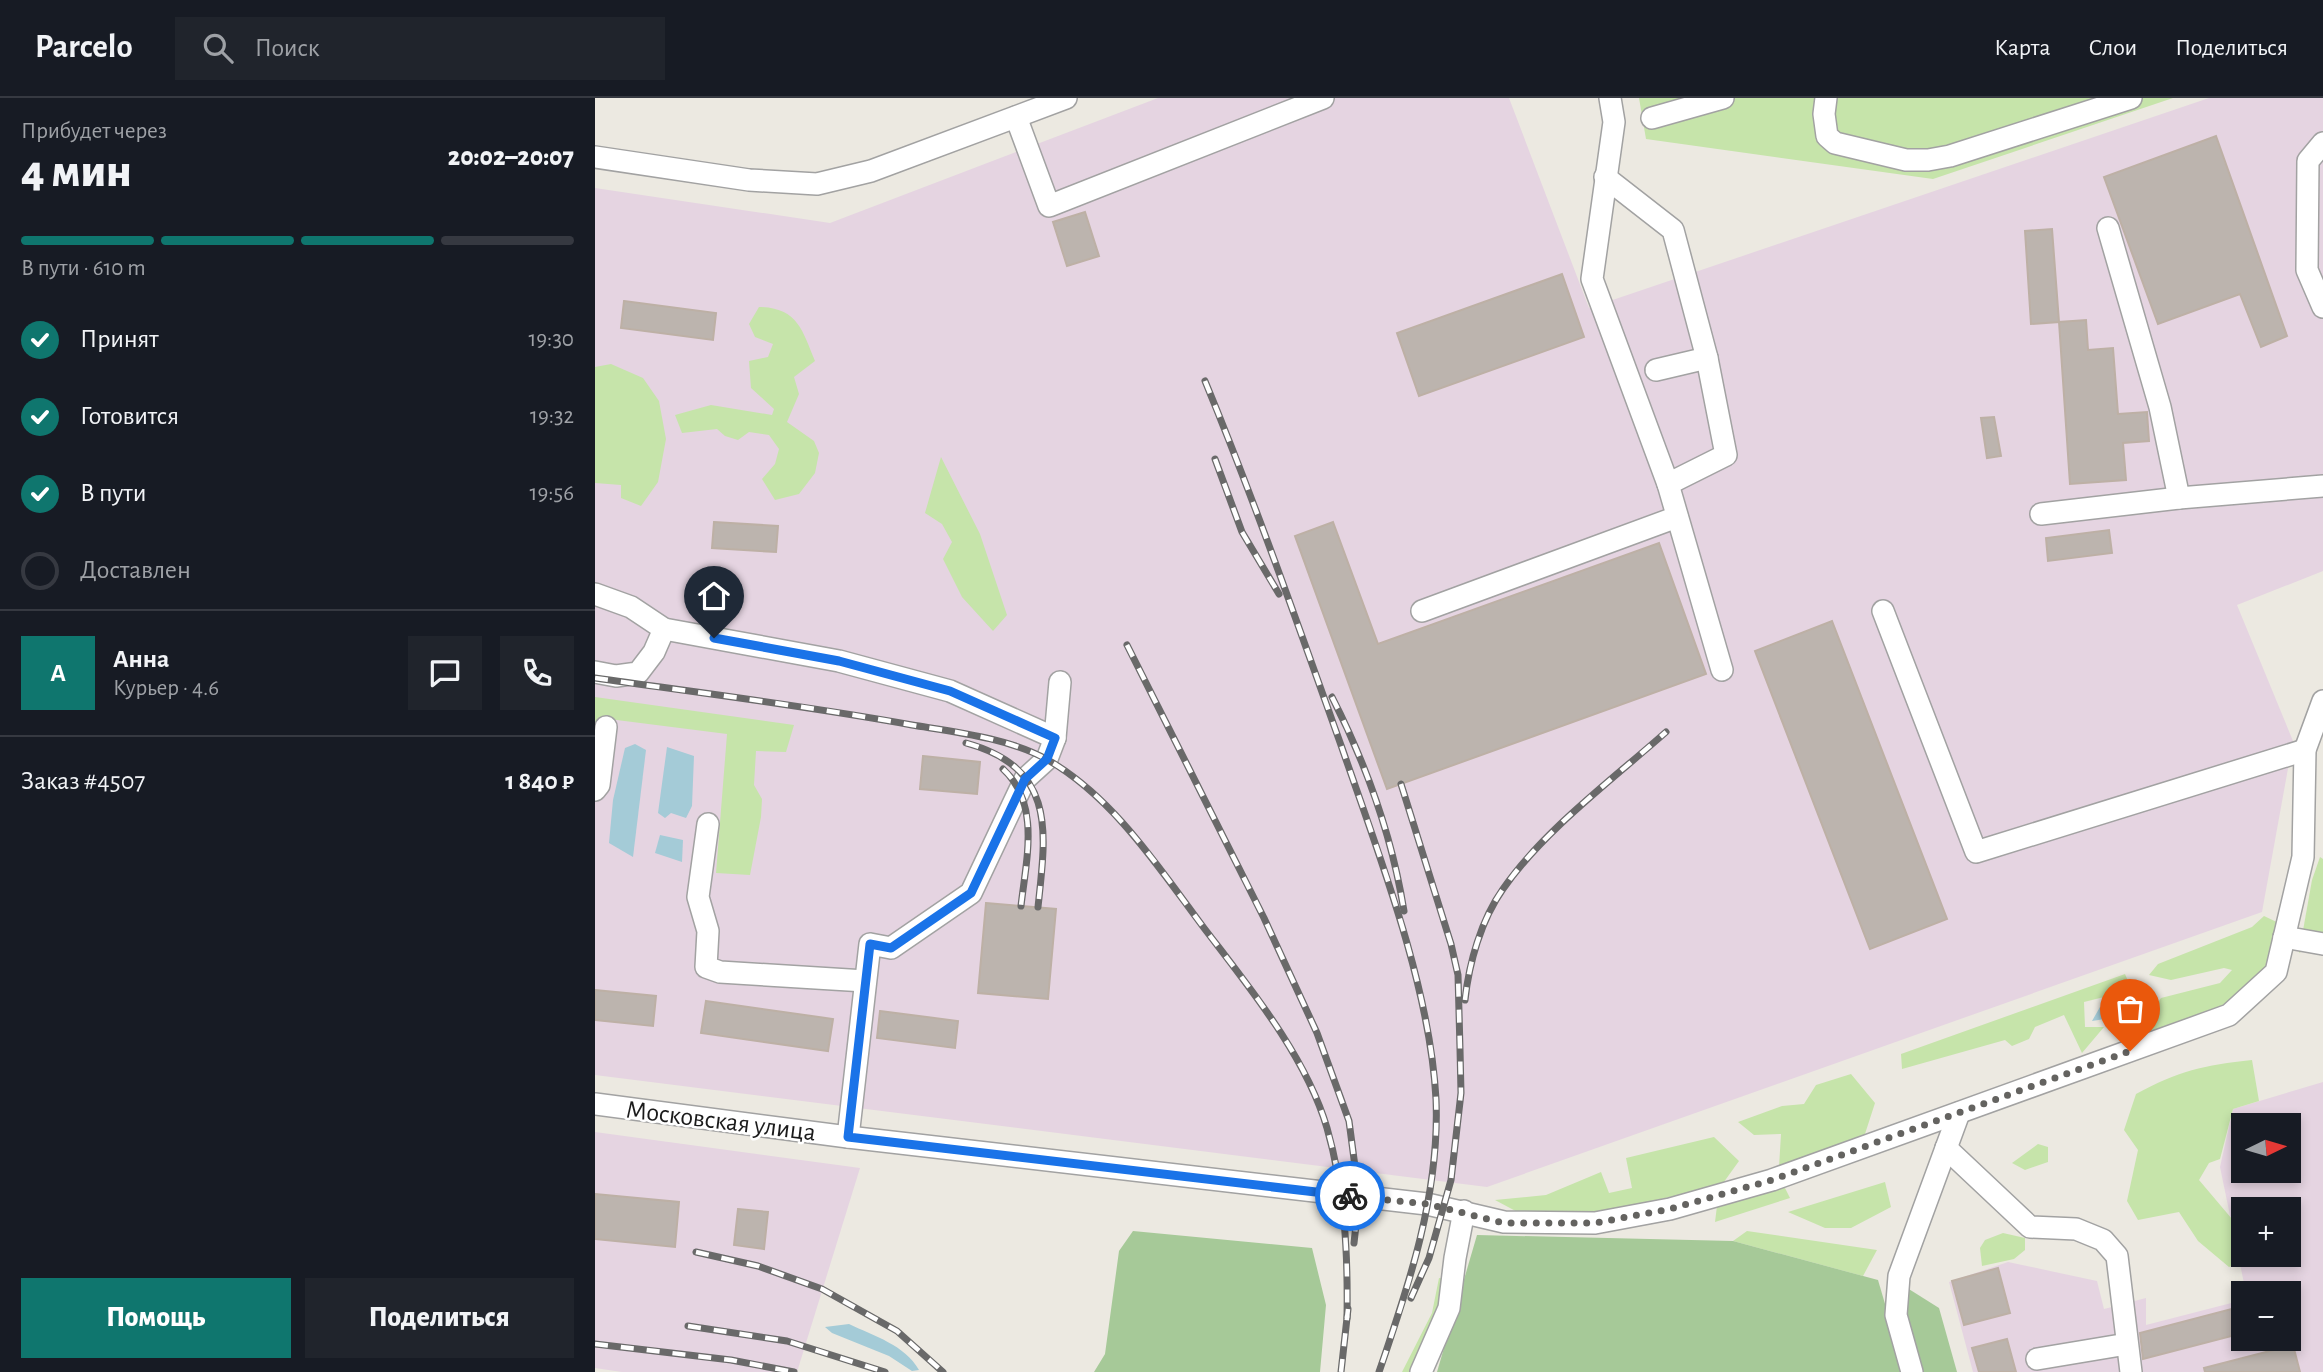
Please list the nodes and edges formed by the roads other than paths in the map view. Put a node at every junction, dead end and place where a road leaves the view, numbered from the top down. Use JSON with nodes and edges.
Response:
{"nodes":[{"id":1,"x":1066,"y":98,"type":"edge"},
{"id":2,"x":1323,"y":98,"type":"edge"},
{"id":3,"x":1610,"y":98,"type":"edge"},
{"id":4,"x":1723,"y":98,"type":"edge"},
{"id":5,"x":1826,"y":98,"type":"edge"},
{"id":6,"x":2131,"y":98,"type":"edge"},
{"id":7,"x":1016,"y":117,"type":"junction"},
{"id":8,"x":1652,"y":118,"type":"dead end"},
{"id":9,"x":2323,"y":143,"type":"edge"},
{"id":10,"x":595,"y":157,"type":"edge"},
{"id":11,"x":1605,"y":177,"type":"junction"},
{"id":12,"x":2108,"y":228,"type":"dead end"},
{"id":13,"x":2323,"y":307,"type":"edge"},
{"id":14,"x":1707,"y":358,"type":"junction"},
{"id":15,"x":1656,"y":370,"type":"dead end"},
{"id":16,"x":1668,"y":484,"type":"junction"},
{"id":17,"x":2323,"y":486,"type":"edge"},
{"id":18,"x":2179,"y":498,"type":"junction"},
{"id":19,"x":2041,"y":514,"type":"dead end"},
{"id":20,"x":1677,"y":517,"type":"junction"},
{"id":21,"x":595,"y":594,"type":"edge"},
{"id":22,"x":1422,"y":611,"type":"dead end"},
{"id":23,"x":1883,"y":611,"type":"dead end"},
{"id":24,"x":664,"y":629,"type":"junction"},
{"id":25,"x":1722,"y":670,"type":"dead end"},
{"id":26,"x":595,"y":672,"type":"edge"},
{"id":27,"x":1061,"y":682,"type":"dead end"},
{"id":28,"x":2323,"y":701,"type":"edge"},
{"id":29,"x":606,"y":727,"type":"dead end"},
{"id":30,"x":1055,"y":738,"type":"junction"},
{"id":31,"x":2305,"y":750,"type":"junction"},
{"id":32,"x":595,"y":790,"type":"edge"},
{"id":33,"x":708,"y":824,"type":"dead end"},
{"id":34,"x":2284,"y":937,"type":"junction"},
{"id":35,"x":2323,"y":944,"type":"edge"},
{"id":36,"x":865,"y":981,"type":"junction"},
{"id":37,"x":595,"y":1104,"type":"edge"},
{"id":38,"x":1959,"y":1113,"type":"junction"},
{"id":39,"x":848,"y":1137,"type":"junction"},
{"id":40,"x":1946,"y":1148,"type":"junction"},
{"id":41,"x":1465,"y":1211,"type":"junction"},
{"id":42,"x":2127,"y":1344,"type":"junction"},
{"id":43,"x":2037,"y":1359,"type":"dead end"},
{"id":44,"x":1421,"y":1372,"type":"edge"},
{"id":45,"x":1912,"y":1372,"type":"edge"},
{"id":46,"x":2131,"y":1372,"type":"edge"}],
"edges":[{"from":1,"to":7,"type":"street"},
{"from":2,"to":7,"type":"street"},
{"from":3,"to":11,"type":"street"},
{"from":4,"to":8,"type":"street"},
{"from":5,"to":6,"type":"street"},
{"from":7,"to":10,"type":"street"},
{"from":9,"to":13,"type":"street"},
{"from":11,"to":14,"type":"street"},
{"from":11,"to":16,"type":"street"},
{"from":12,"to":18,"type":"street"},
{"from":14,"to":15,"type":"street"},
{"from":14,"to":16,"type":"street"},
{"from":16,"to":20,"type":"street"},
{"from":17,"to":18,"type":"street"},
{"from":18,"to":19,"type":"street"},
{"from":20,"to":22,"type":"street"},
{"from":20,"to":25,"type":"street"},
{"from":21,"to":24,"type":"street"},
{"from":23,"to":31,"type":"street"},
{"from":24,"to":26,"type":"street"},
{"from":24,"to":30,"type":"street"},
{"from":27,"to":30,"type":"street"},
{"from":28,"to":31,"type":"street","name":"Московская улица"},
{"from":29,"to":32,"type":"street"},
{"from":30,"to":36,"type":"street"},
{"from":31,"to":34,"type":"street","name":"Московская улица"},
{"from":33,"to":36,"type":"street"},
{"from":34,"to":35,"type":"street"},
{"from":34,"to":38,"type":"street","name":"Московская улица"},
{"from":36,"to":39,"type":"street"},
{"from":37,"to":39,"type":"street","name":"Московская улица"},
{"from":38,"to":40,"type":"street"},
{"from":38,"to":41,"type":"street","name":"Московская улица"},
{"from":39,"to":41,"type":"street","name":"Московская улица"},
{"from":40,"to":42,"type":"street"},
{"from":40,"to":45,"type":"street"},
{"from":41,"to":44,"type":"street"},
{"from":42,"to":43,"type":"street"},
{"from":42,"to":46,"type":"street"}]}
